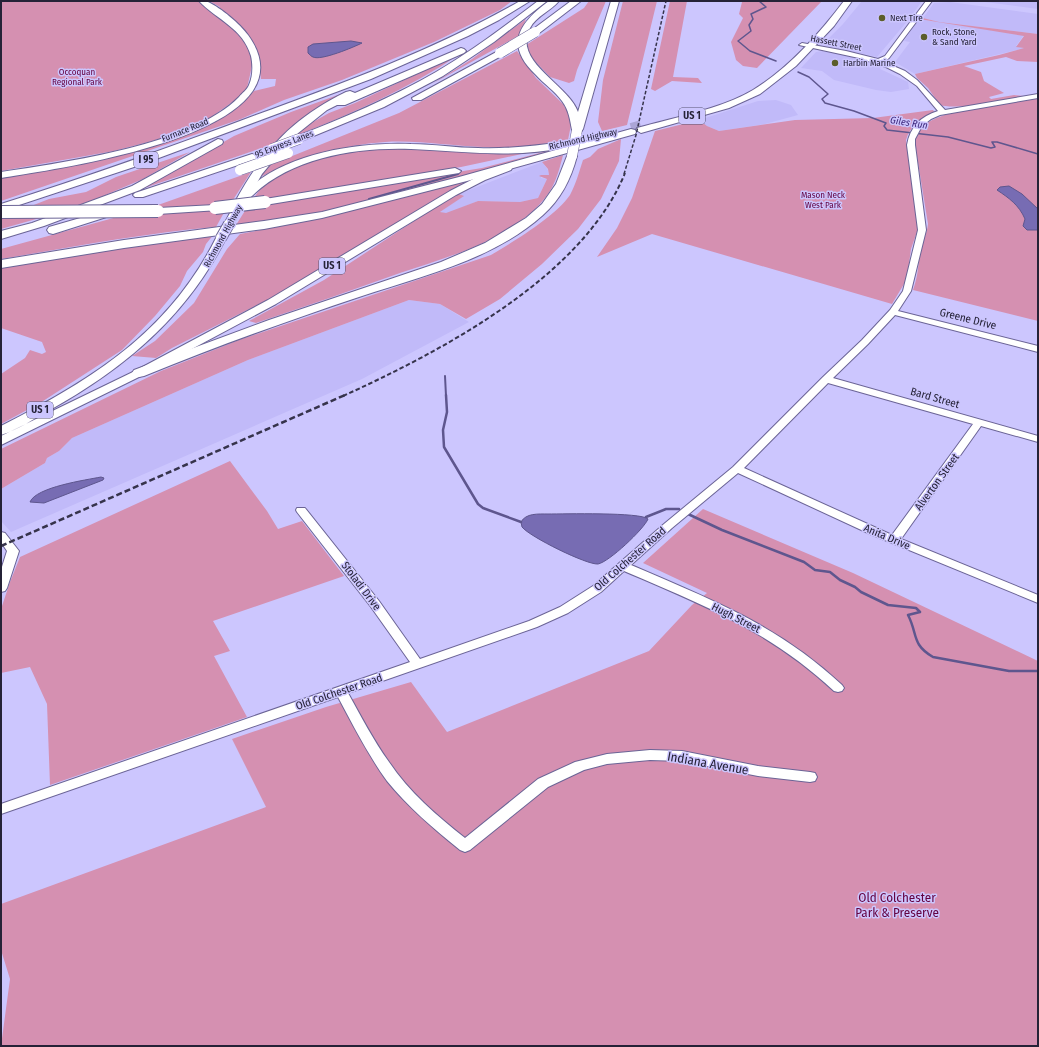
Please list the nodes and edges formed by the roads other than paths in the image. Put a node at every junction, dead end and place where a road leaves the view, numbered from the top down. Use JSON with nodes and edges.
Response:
{"nodes":[{"id":1,"x":203,"y":1,"type":"edge"},
{"id":2,"x":526,"y":1,"type":"edge"},
{"id":3,"x":543,"y":1,"type":"edge"},
{"id":4,"x":555,"y":1,"type":"edge"},
{"id":5,"x":577,"y":1,"type":"edge"},
{"id":6,"x":615,"y":1,"type":"edge"},
{"id":7,"x":845,"y":1,"type":"edge"},
{"id":8,"x":848,"y":1,"type":"edge"},
{"id":9,"x":929,"y":1,"type":"edge"},
{"id":10,"x":509,"y":26,"type":"junction"},
{"id":11,"x":473,"y":30,"type":"junction"},
{"id":12,"x":806,"y":46,"type":"junction"},
{"id":13,"x":878,"y":62,"type":"junction"},
{"id":14,"x":1038,"y":96,"type":"edge"},
{"id":15,"x":289,"y":107,"type":"junction"},
{"id":16,"x":943,"y":112,"type":"junction"},
{"id":17,"x":636,"y":129,"type":"junction"},
{"id":18,"x":577,"y":130,"type":"junction"},
{"id":19,"x":294,"y":137,"type":"junction"},
{"id":20,"x":563,"y":145,"type":"junction"},
{"id":21,"x":525,"y":162,"type":"junction"},
{"id":22,"x":1,"y":175,"type":"edge"},
{"id":23,"x":241,"y":202,"type":"junction"},
{"id":24,"x":1,"y":208,"type":"edge"},
{"id":25,"x":1,"y":212,"type":"edge"},
{"id":26,"x":31,"y":227,"type":"junction"},
{"id":27,"x":1,"y":235,"type":"edge"},
{"id":28,"x":1,"y":244,"type":"edge"},
{"id":29,"x":1,"y":264,"type":"edge"},
{"id":30,"x":893,"y":312,"type":"junction"},
{"id":31,"x":1038,"y":349,"type":"edge"},
{"id":32,"x":139,"y":373,"type":"junction"},
{"id":33,"x":826,"y":379,"type":"junction"},
{"id":34,"x":979,"y":422,"type":"junction"},
{"id":35,"x":1,"y":431,"type":"edge"},
{"id":36,"x":1038,"y":439,"type":"edge"},
{"id":37,"x":1,"y":441,"type":"edge"},
{"id":38,"x":737,"y":469,"type":"junction"},
{"id":39,"x":301,"y":510,"type":"dead end"},
{"id":40,"x":1,"y":535,"type":"edge"},
{"id":41,"x":894,"y":540,"type":"junction"},
{"id":42,"x":623,"y":566,"type":"junction"},
{"id":43,"x":1,"y":588,"type":"edge"},
{"id":44,"x":1038,"y":599,"type":"edge"},
{"id":45,"x":418,"y":665,"type":"junction"},
{"id":46,"x":838,"y":688,"type":"dead end"},
{"id":47,"x":341,"y":691,"type":"junction"},
{"id":48,"x":810,"y":777,"type":"dead end"},
{"id":49,"x":1,"y":809,"type":"edge"}],
"edges":[{"from":1,"to":22,"type":"main road","name":"Furnace Road"},
{"from":2,"to":11,"type":"highway","number":"I 95"},
{"from":3,"to":10,"type":"highway","name":"95 Express Lanes"},
{"from":4,"to":18,"type":"highway"},
{"from":5,"to":28,"type":"highway","bridge":true},
{"from":6,"to":18,"type":"highway"},
{"from":7,"to":12,"type":"highway","name":"Richmond Highway","number":"US 1"},
{"from":8,"to":12,"type":"highway","name":"Richmond Highway","number":"US 1"},
{"from":9,"to":13,"type":"street"},
{"from":10,"to":19,"type":"highway","name":"95 Express Lanes"},
{"from":10,"to":19,"type":"highway"},
{"from":11,"to":15,"type":"highway","number":"I 95"},
{"from":11,"to":19,"type":"highway"},
{"from":12,"to":13,"type":"street","name":"Hassett Street"},
{"from":12,"to":17,"type":"highway","name":"Richmond Highway","number":"US 1"},
{"from":13,"to":16,"type":"street","name":"Hassett Street"},
{"from":14,"to":16,"type":"street","name":"Old Colchester Road"},
{"from":15,"to":24,"type":"highway","number":"I 95"},
{"from":15,"to":26,"type":"highway"},
{"from":16,"to":30,"type":"street","name":"Old Colchester Road"},
{"from":17,"to":20,"type":"highway","name":"Richmond Highway","number":"US 1"},
{"from":17,"to":21,"type":"highway","name":"Richmond Highway","number":"US 1"},
{"from":18,"to":32,"type":"highway","bridge":true},
{"from":19,"to":23,"type":"highway"},
{"from":19,"to":26,"type":"highway","name":"95 Express Lanes","bridge":true},
{"from":20,"to":23,"type":"main road","name":"Richmond Highway","number":"US 1"},
{"from":20,"to":25,"type":"highway","bridge":true},
{"from":21,"to":29,"type":"highway"},
{"from":21,"to":32,"type":"main road","name":"Richmond Highway","number":"US 1"},
{"from":23,"to":35,"type":"main road","name":"Richmond Highway","number":"US 1","bridge":true},
{"from":26,"to":27,"type":"highway","name":"95 Express Lanes"},
{"from":30,"to":31,"type":"street","name":"Greene Drive"},
{"from":30,"to":33,"type":"street","name":"Old Colchester Road"},
{"from":32,"to":37,"type":"main road","name":"Richmond Highway","number":"US 1"},
{"from":33,"to":34,"type":"street","name":"Bard Street"},
{"from":33,"to":38,"type":"street","name":"Old Colchester Road"},
{"from":34,"to":36,"type":"street","name":"Bard Street"},
{"from":34,"to":41,"type":"street","name":"Alverton Street"},
{"from":38,"to":41,"type":"street","name":"Anita Drive"},
{"from":38,"to":42,"type":"street","name":"Old Colchester Road"},
{"from":39,"to":45,"type":"street","name":"Stoladi Drive"},
{"from":40,"to":43,"type":"street"},
{"from":41,"to":44,"type":"street","name":"Anita Drive"},
{"from":42,"to":45,"type":"street","name":"Old Colchester Road"},
{"from":42,"to":46,"type":"street","name":"Hugh Street"},
{"from":45,"to":47,"type":"street","name":"Old Colchester Road"},
{"from":47,"to":48,"type":"street","name":"Indiana Avenue"},
{"from":47,"to":49,"type":"street","name":"Old Colchester Road"}]}
